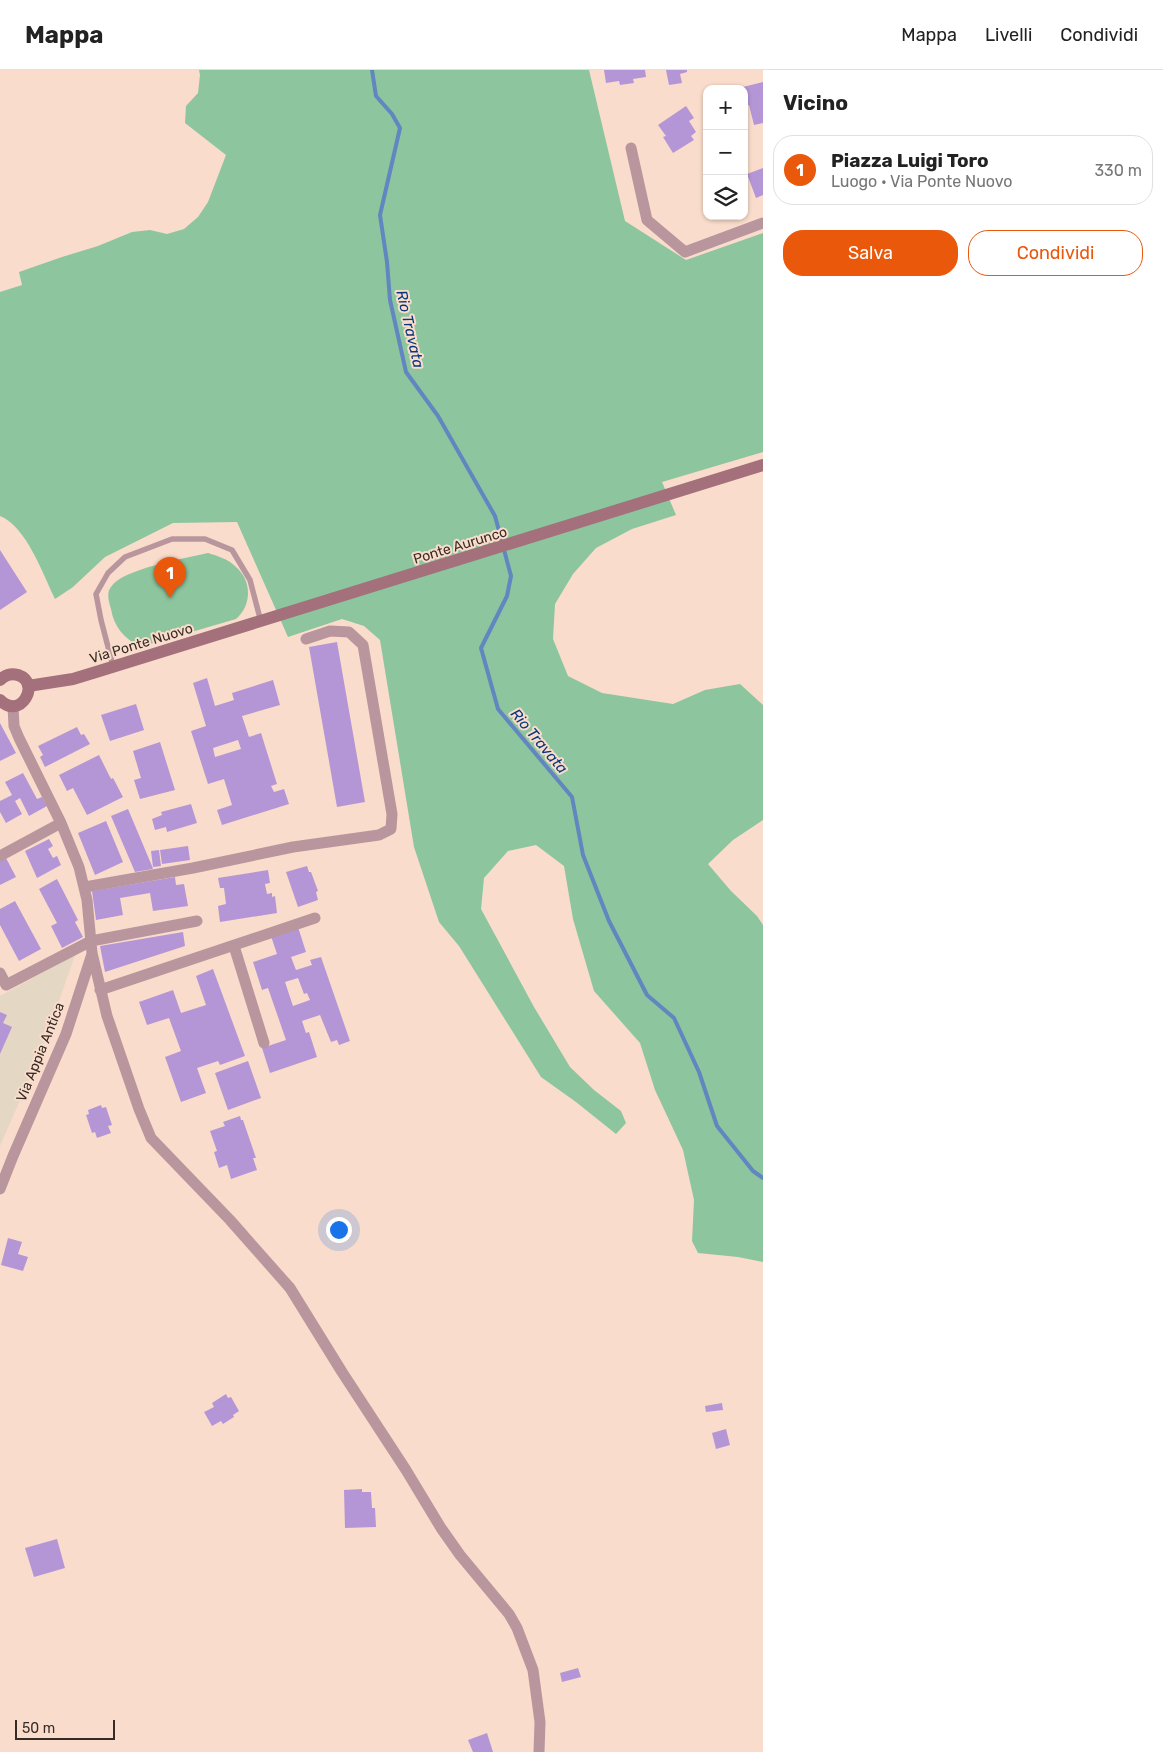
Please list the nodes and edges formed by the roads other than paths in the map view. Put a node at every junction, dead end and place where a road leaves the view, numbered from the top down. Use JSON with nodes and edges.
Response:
{"nodes":[{"id":1,"x":631,"y":148,"type":"dead end"},
{"id":2,"x":763,"y":223,"type":"edge"},
{"id":3,"x":763,"y":465,"type":"edge"},
{"id":4,"x":261,"y":622,"type":"junction"},
{"id":5,"x":306,"y":639,"type":"dead end"},
{"id":6,"x":114,"y":667,"type":"junction"},
{"id":7,"x":1,"y":678,"type":"edge"},
{"id":8,"x":28,"y":686,"type":"junction"},
{"id":9,"x":0,"y":700,"type":"edge"},
{"id":10,"x":13,"y":706,"type":"junction"},
{"id":11,"x":61,"y":824,"type":"junction"},
{"id":12,"x":0,"y":856,"type":"edge"},
{"id":13,"x":85,"y":887,"type":"junction"},
{"id":14,"x":315,"y":918,"type":"dead end"},
{"id":15,"x":197,"y":921,"type":"dead end"},
{"id":16,"x":91,"y":941,"type":"junction"},
{"id":17,"x":234,"y":946,"type":"junction"},
{"id":18,"x":92,"y":953,"type":"junction"},
{"id":19,"x":0,"y":973,"type":"edge"},
{"id":20,"x":100,"y":990,"type":"junction"},
{"id":21,"x":264,"y":1043,"type":"dead end"},
{"id":22,"x":0,"y":1189,"type":"edge"},
{"id":23,"x":539,"y":1752,"type":"edge"}],
"edges":[{"from":1,"to":2,"type":"street"},
{"from":3,"to":4,"type":"street","name":"Ponte Aurunco"},
{"from":4,"to":6,"type":"street","name":"Via Ponte Nuovo"},
{"from":4,"to":6,"type":"lane"},
{"from":5,"to":13,"type":"street"},
{"from":6,"to":8,"type":"street","name":"Via Ponte Nuovo"},
{"from":7,"to":8,"type":"street"},
{"from":8,"to":10,"type":"street"},
{"from":9,"to":10,"type":"street"},
{"from":10,"to":11,"type":"street"},
{"from":11,"to":12,"type":"street"},
{"from":11,"to":13,"type":"street"},
{"from":13,"to":16,"type":"street"},
{"from":14,"to":17,"type":"street"},
{"from":15,"to":16,"type":"street"},
{"from":16,"to":18,"type":"street"},
{"from":16,"to":19,"type":"street"},
{"from":17,"to":20,"type":"street"},
{"from":17,"to":21,"type":"street"},
{"from":18,"to":20,"type":"street"},
{"from":18,"to":22,"type":"street","name":"Via Appia Antica"},
{"from":20,"to":23,"type":"street"}]}
